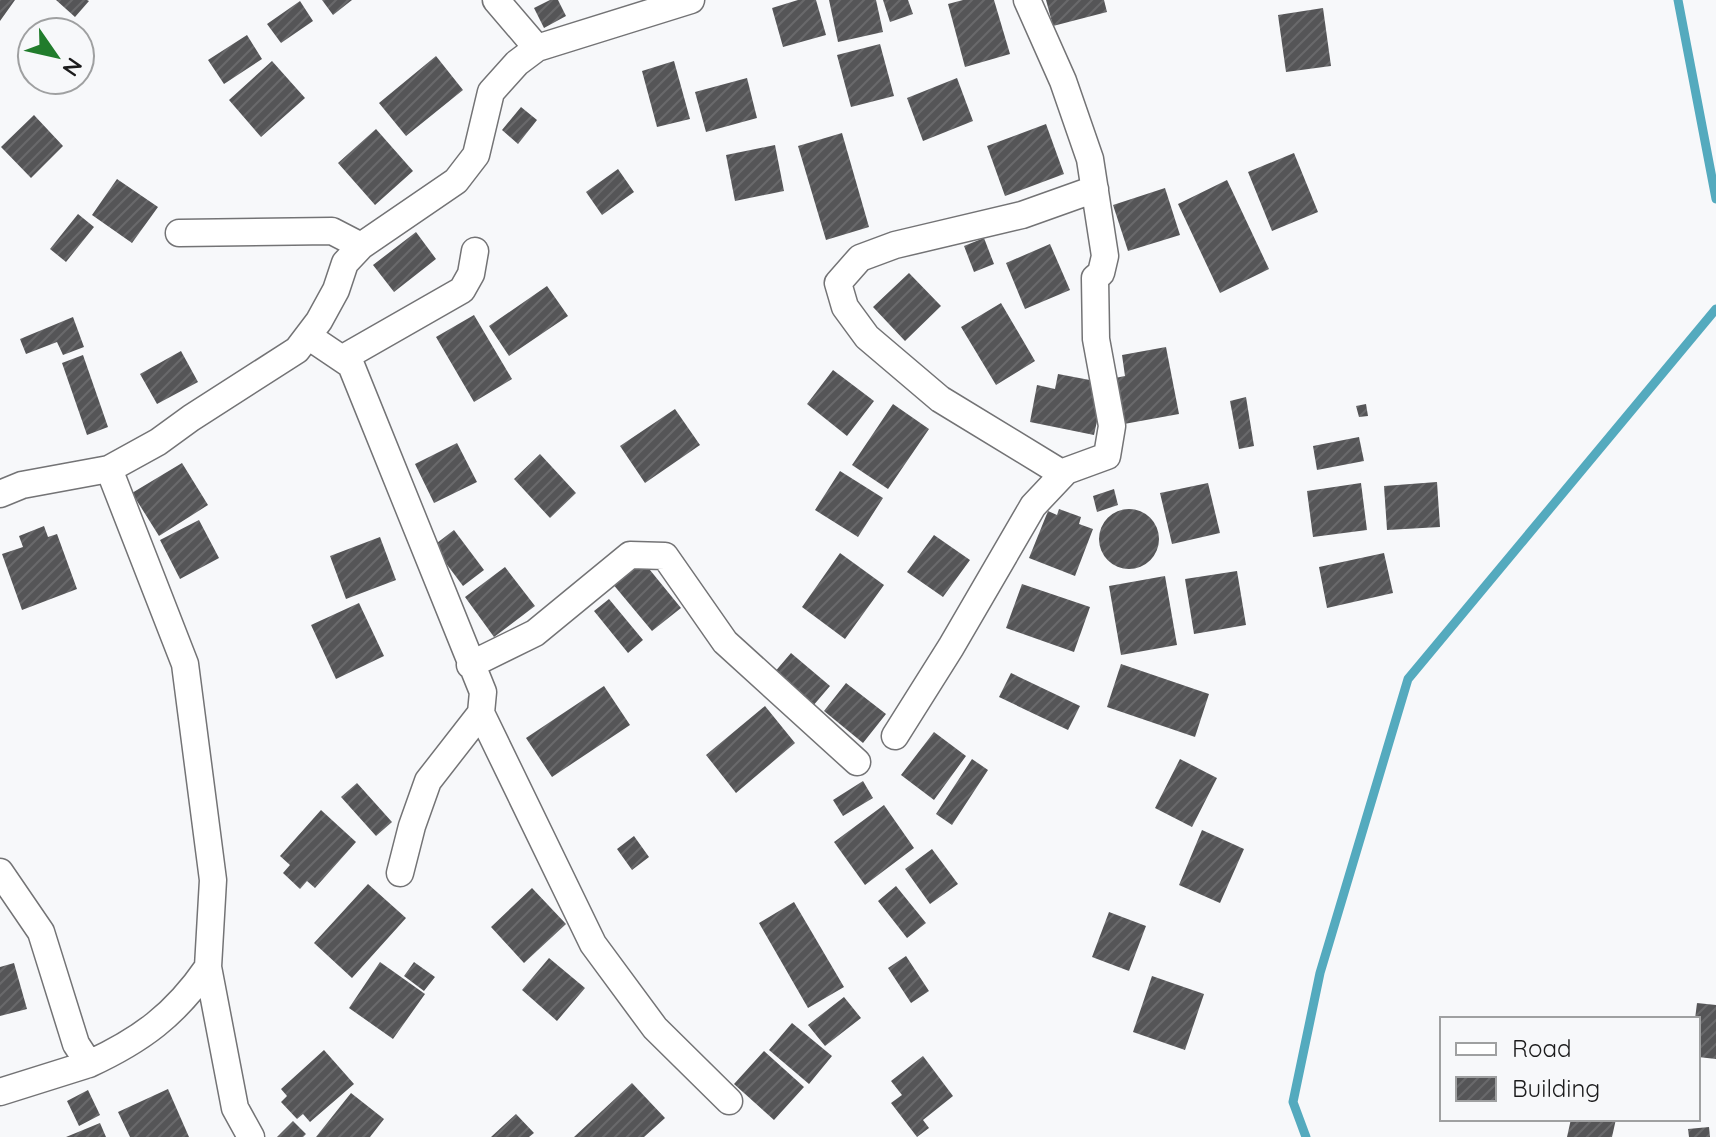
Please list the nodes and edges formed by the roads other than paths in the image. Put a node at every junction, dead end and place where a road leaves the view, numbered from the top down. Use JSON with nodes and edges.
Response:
{"nodes":[{"id":1,"x":496,"y":0,"type":"edge"},
{"id":2,"x":691,"y":0,"type":"edge"},
{"id":3,"x":1027,"y":0,"type":"edge"},
{"id":4,"x":537,"y":48,"type":"junction"},
{"id":5,"x":1095,"y":189,"type":"junction"},
{"id":6,"x":179,"y":233,"type":"dead end"},
{"id":7,"x":361,"y":246,"type":"junction"},
{"id":8,"x":475,"y":251,"type":"dead end"},
{"id":9,"x":308,"y":336,"type":"junction"},
{"id":10,"x":343,"y":358,"type":"junction"},
{"id":11,"x":109,"y":469,"type":"junction"},
{"id":12,"x":1063,"y":474,"type":"junction"},
{"id":13,"x":0,"y":494,"type":"edge"},
{"id":14,"x":470,"y":665,"type":"junction"},
{"id":15,"x":481,"y":713,"type":"junction"},
{"id":16,"x":895,"y":736,"type":"dead end"},
{"id":17,"x":857,"y":762,"type":"dead end"},
{"id":18,"x":0,"y":872,"type":"edge"},
{"id":19,"x":400,"y":873,"type":"dead end"},
{"id":20,"x":208,"y":967,"type":"junction"},
{"id":21,"x":89,"y":1064,"type":"junction"},
{"id":22,"x":0,"y":1092,"type":"edge"},
{"id":23,"x":729,"y":1101,"type":"dead end"},
{"id":24,"x":251,"y":1137,"type":"edge"}],
"edges":[{"from":1,"to":4,"type":"street"},
{"from":2,"to":4,"type":"street"},
{"from":3,"to":5,"type":"street"},
{"from":4,"to":7,"type":"street"},
{"from":5,"to":12,"type":"street"},
{"from":5,"to":12,"type":"street"},
{"from":6,"to":7,"type":"street"},
{"from":7,"to":9,"type":"street"},
{"from":8,"to":10,"type":"street"},
{"from":9,"to":10,"type":"street"},
{"from":9,"to":11,"type":"street"},
{"from":10,"to":14,"type":"street"},
{"from":11,"to":13,"type":"street"},
{"from":11,"to":20,"type":"street"},
{"from":12,"to":16,"type":"street"},
{"from":14,"to":15,"type":"street"},
{"from":14,"to":17,"type":"street"},
{"from":15,"to":19,"type":"street"},
{"from":15,"to":23,"type":"street"},
{"from":18,"to":21,"type":"street"},
{"from":20,"to":21,"type":"street"},
{"from":20,"to":24,"type":"street"},
{"from":21,"to":22,"type":"street"}]}
